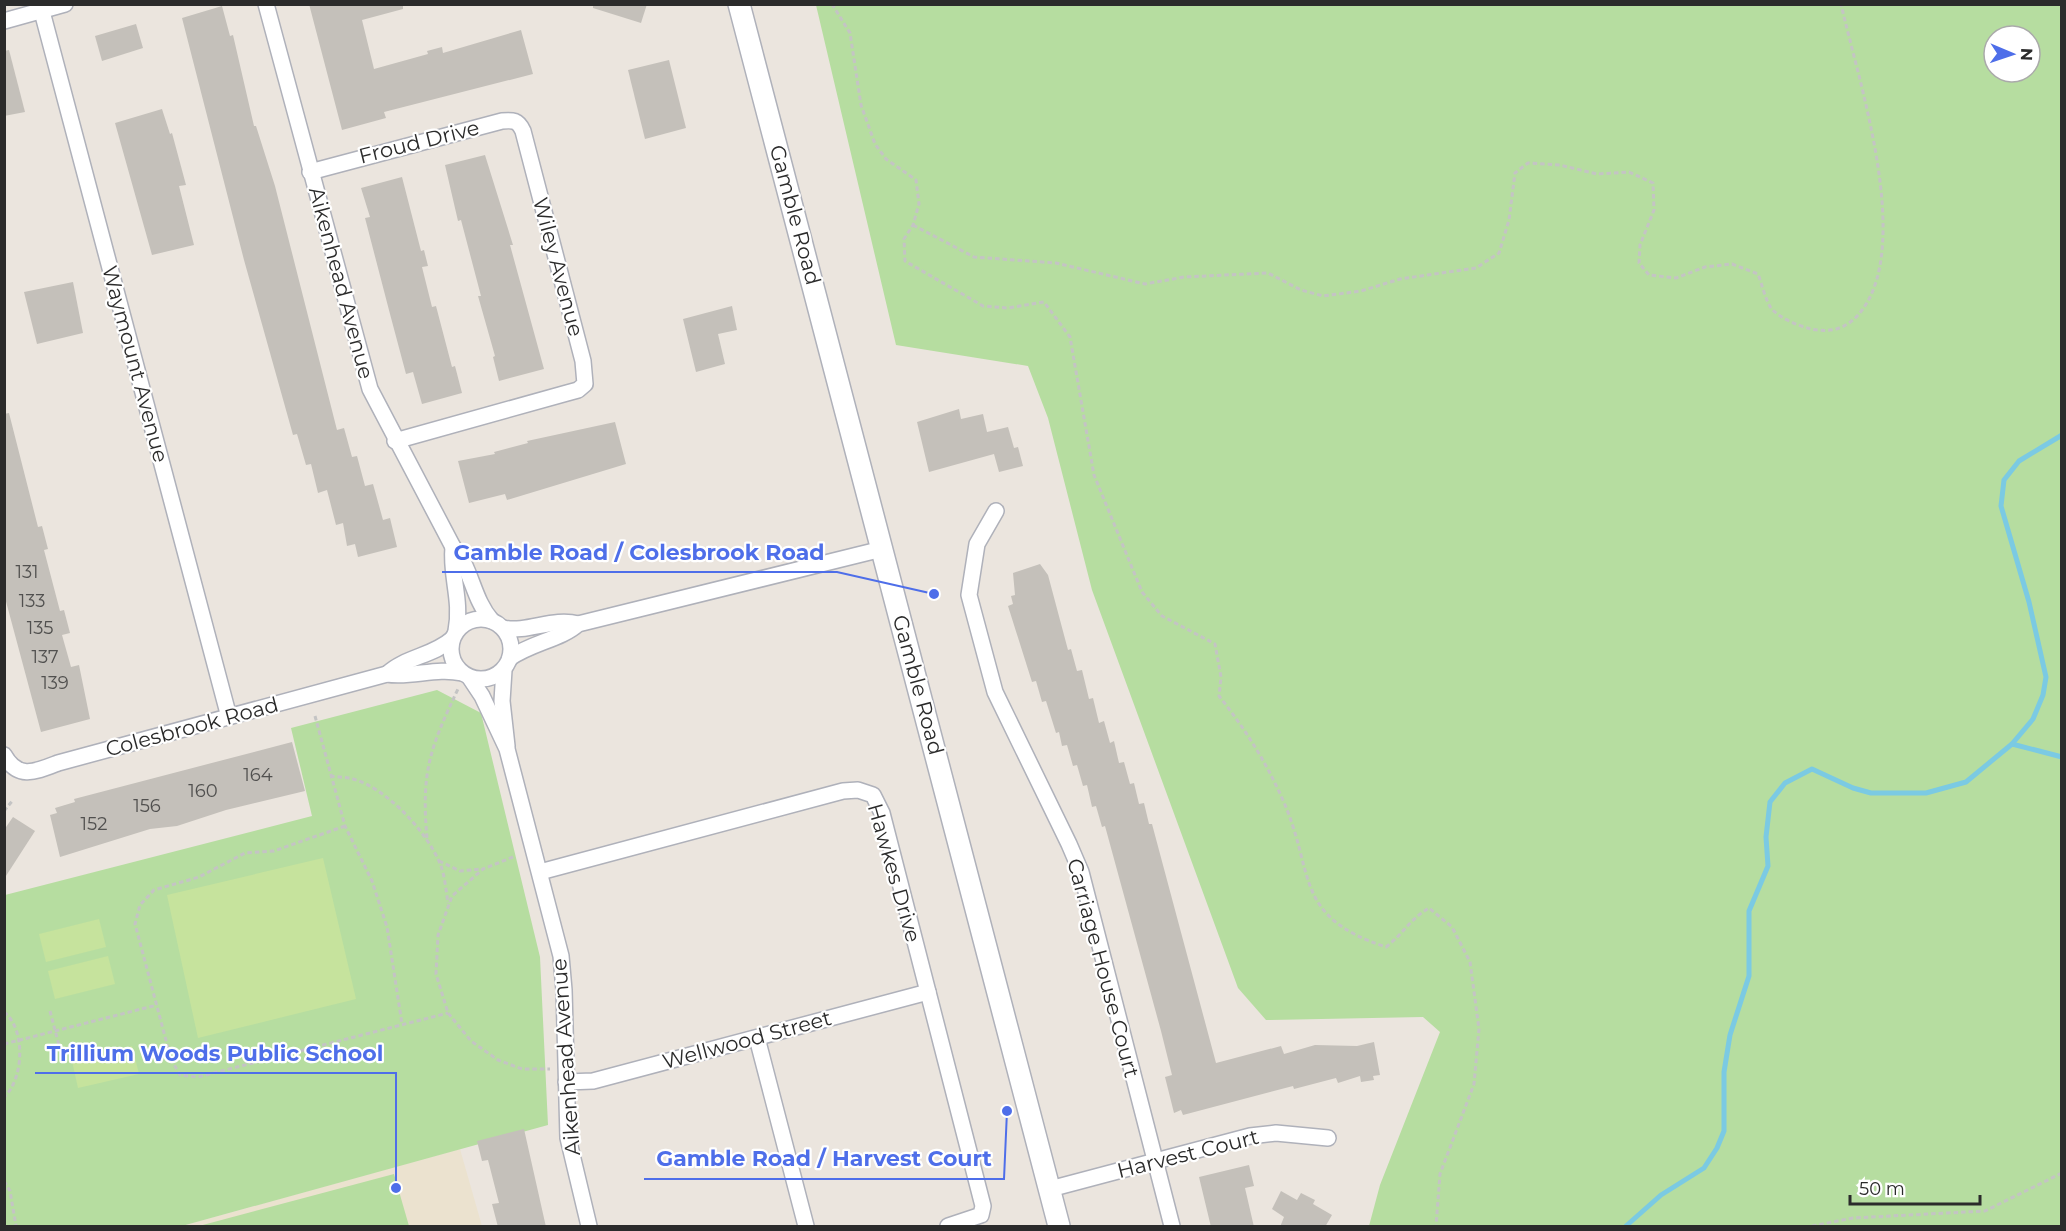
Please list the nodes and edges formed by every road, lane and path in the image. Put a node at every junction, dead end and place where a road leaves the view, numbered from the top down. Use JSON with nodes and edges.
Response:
{"nodes":[{"id":1,"x":65,"y":4,"type":"edge"},
{"id":2,"x":266,"y":4,"type":"edge"},
{"id":3,"x":739,"y":4,"type":"edge"},
{"id":4,"x":832,"y":4,"type":"edge"},
{"id":5,"x":1841,"y":4,"type":"edge"},
{"id":6,"x":41,"y":8,"type":"edge"},
{"id":7,"x":4,"y":21,"type":"edge"},
{"id":8,"x":523,"y":131,"type":"joint"},
{"id":9,"x":310,"y":172,"type":"junction"},
{"id":10,"x":913,"y":225,"type":"junction"},
{"id":11,"x":395,"y":441,"type":"junction"},
{"id":12,"x":996,"y":511,"type":"dead end"},
{"id":13,"x":453,"y":547,"type":"junction"},
{"id":14,"x":882,"y":549,"type":"junction"},
{"id":15,"x":578,"y":624,"type":"junction"},
{"id":16,"x":497,"y":625,"type":"junction"},
{"id":17,"x":454,"y":635,"type":"junction"},
{"id":18,"x":507,"y":664,"type":"junction"},
{"id":19,"x":387,"y":674,"type":"junction"},
{"id":20,"x":463,"y":680,"type":"junction"},
{"id":21,"x":315,"y":716,"type":"dead end"},
{"id":22,"x":229,"y":717,"type":"junction"},
{"id":23,"x":507,"y":749,"type":"junction"},
{"id":24,"x":4,"y":755,"type":"edge"},
{"id":25,"x":330,"y":776,"type":"junction"},
{"id":26,"x":13,"y":800,"type":"dead end"},
{"id":27,"x":4,"y":812,"type":"edge"},
{"id":28,"x":345,"y":826,"type":"junction"},
{"id":29,"x":427,"y":840,"type":"junction"},
{"id":30,"x":513,"y":857,"type":"dead end"},
{"id":31,"x":438,"y":860,"type":"junction"},
{"id":32,"x":483,"y":869,"type":"junction"},
{"id":33,"x":540,"y":872,"type":"junction"},
{"id":34,"x":449,"y":905,"type":"junction"},
{"id":35,"x":928,"y":992,"type":"junction"},
{"id":36,"x":157,"y":1005,"type":"junction"},
{"id":37,"x":50,"y":1011,"type":"dead end"},
{"id":38,"x":4,"y":1012,"type":"edge"},
{"id":39,"x":448,"y":1013,"type":"junction"},
{"id":40,"x":402,"y":1024,"type":"junction"},
{"id":41,"x":54,"y":1032,"type":"junction"},
{"id":42,"x":757,"y":1038,"type":"junction"},
{"id":43,"x":18,"y":1040,"type":"junction"},
{"id":44,"x":4,"y":1044,"type":"edge"},
{"id":45,"x":61,"y":1053,"type":"dead end"},
{"id":46,"x":552,"y":1069,"type":"dead end"},
{"id":47,"x":566,"y":1082,"type":"junction"},
{"id":48,"x":4,"y":1096,"type":"edge"},
{"id":49,"x":1328,"y":1138,"type":"dead end"},
{"id":50,"x":1155,"y":1161,"type":"junction"},
{"id":51,"x":2061,"y":1173,"type":"edge"},
{"id":52,"x":4,"y":1181,"type":"edge"},
{"id":53,"x":1050,"y":1189,"type":"junction"},
{"id":54,"x":16,"y":1227,"type":"edge"},
{"id":55,"x":589,"y":1227,"type":"edge"},
{"id":56,"x":806,"y":1227,"type":"edge"},
{"id":57,"x":948,"y":1227,"type":"edge"},
{"id":58,"x":1059,"y":1227,"type":"edge"},
{"id":59,"x":1172,"y":1227,"type":"edge"},
{"id":60,"x":1436,"y":1227,"type":"edge"},
{"id":61,"x":1812,"y":1227,"type":"edge"}],
"edges":[{"from":1,"to":6,"type":"street"},
{"from":2,"to":9,"type":"street","name":"Aikenhead Avenue"},
{"from":3,"to":14,"type":"main road","name":"Gamble Road"},
{"from":4,"to":10,"type":"path"},
{"from":5,"to":10,"type":"path"},
{"from":6,"to":7,"type":"street"},
{"from":6,"to":22,"type":"street","name":"Waymount Avenue"},
{"from":8,"to":9,"type":"street","name":"Froud Drive"},
{"from":8,"to":11,"type":"street","name":"Wiley Avenue"},
{"from":9,"to":11,"type":"street","name":"Aikenhead Avenue"},
{"from":10,"to":60,"type":"path"},
{"from":11,"to":13,"type":"street","name":"Aikenhead Avenue"},
{"from":12,"to":50,"type":"street","name":"Carriage House Court"},
{"from":13,"to":16,"type":"street","name":"Aikenhead Avenue"},
{"from":13,"to":17,"type":"street","name":"Aikenhead Avenue"},
{"from":14,"to":15,"type":"street"},
{"from":14,"to":53,"type":"main road","name":"Gamble Road"},
{"from":15,"to":16,"type":"street"},
{"from":15,"to":18,"type":"street"},
{"from":16,"to":17,"type":"street"},
{"from":16,"to":18,"type":"street"},
{"from":17,"to":19,"type":"street","name":"Colesbrook Road"},
{"from":17,"to":20,"type":"street"},
{"from":18,"to":20,"type":"street"},
{"from":18,"to":23,"type":"street","name":"Aikenhead Avenue"},
{"from":19,"to":20,"type":"street","name":"Colesbrook Road"},
{"from":19,"to":22,"type":"street","name":"Colesbrook Road"},
{"from":20,"to":23,"type":"street","name":"Aikenhead Avenue"},
{"from":20,"to":29,"type":"path"},
{"from":21,"to":25,"type":"path"},
{"from":22,"to":24,"type":"street","name":"Colesbrook Road"},
{"from":23,"to":33,"type":"street","name":"Aikenhead Avenue"},
{"from":25,"to":28,"type":"path"},
{"from":25,"to":29,"type":"path"},
{"from":26,"to":27,"type":"path"},
{"from":28,"to":36,"type":"path"},
{"from":28,"to":40,"type":"path"},
{"from":29,"to":31,"type":"path"},
{"from":30,"to":32,"type":"path"},
{"from":31,"to":32,"type":"path"},
{"from":31,"to":34,"type":"path"},
{"from":32,"to":34,"type":"path"},
{"from":33,"to":35,"type":"street","name":"Hawkes Drive"},
{"from":33,"to":47,"type":"street","name":"Aikenhead Avenue"},
{"from":34,"to":39,"type":"path"},
{"from":35,"to":42,"type":"street","name":"Wellwood Street"},
{"from":35,"to":57,"type":"street","name":"Hawkes Drive"},
{"from":36,"to":40,"type":"path"},
{"from":36,"to":41,"type":"path"},
{"from":37,"to":41,"type":"path"},
{"from":38,"to":43,"type":"path"},
{"from":39,"to":40,"type":"path"},
{"from":39,"to":46,"type":"path"},
{"from":41,"to":43,"type":"path"},
{"from":41,"to":45,"type":"path"},
{"from":42,"to":47,"type":"street","name":"Wellwood Street"},
{"from":42,"to":56,"type":"street"},
{"from":43,"to":44,"type":"path"},
{"from":43,"to":48,"type":"path"},
{"from":47,"to":55,"type":"street","name":"Aikenhead Avenue"},
{"from":49,"to":50,"type":"street","name":"Harvest Court"},
{"from":50,"to":53,"type":"street","name":"Harvest Court"},
{"from":50,"to":59,"type":"street","name":"Carriage House Court"},
{"from":51,"to":61,"type":"path"},
{"from":52,"to":54,"type":"path"},
{"from":53,"to":58,"type":"main road","name":"Gamble Road"}]}
